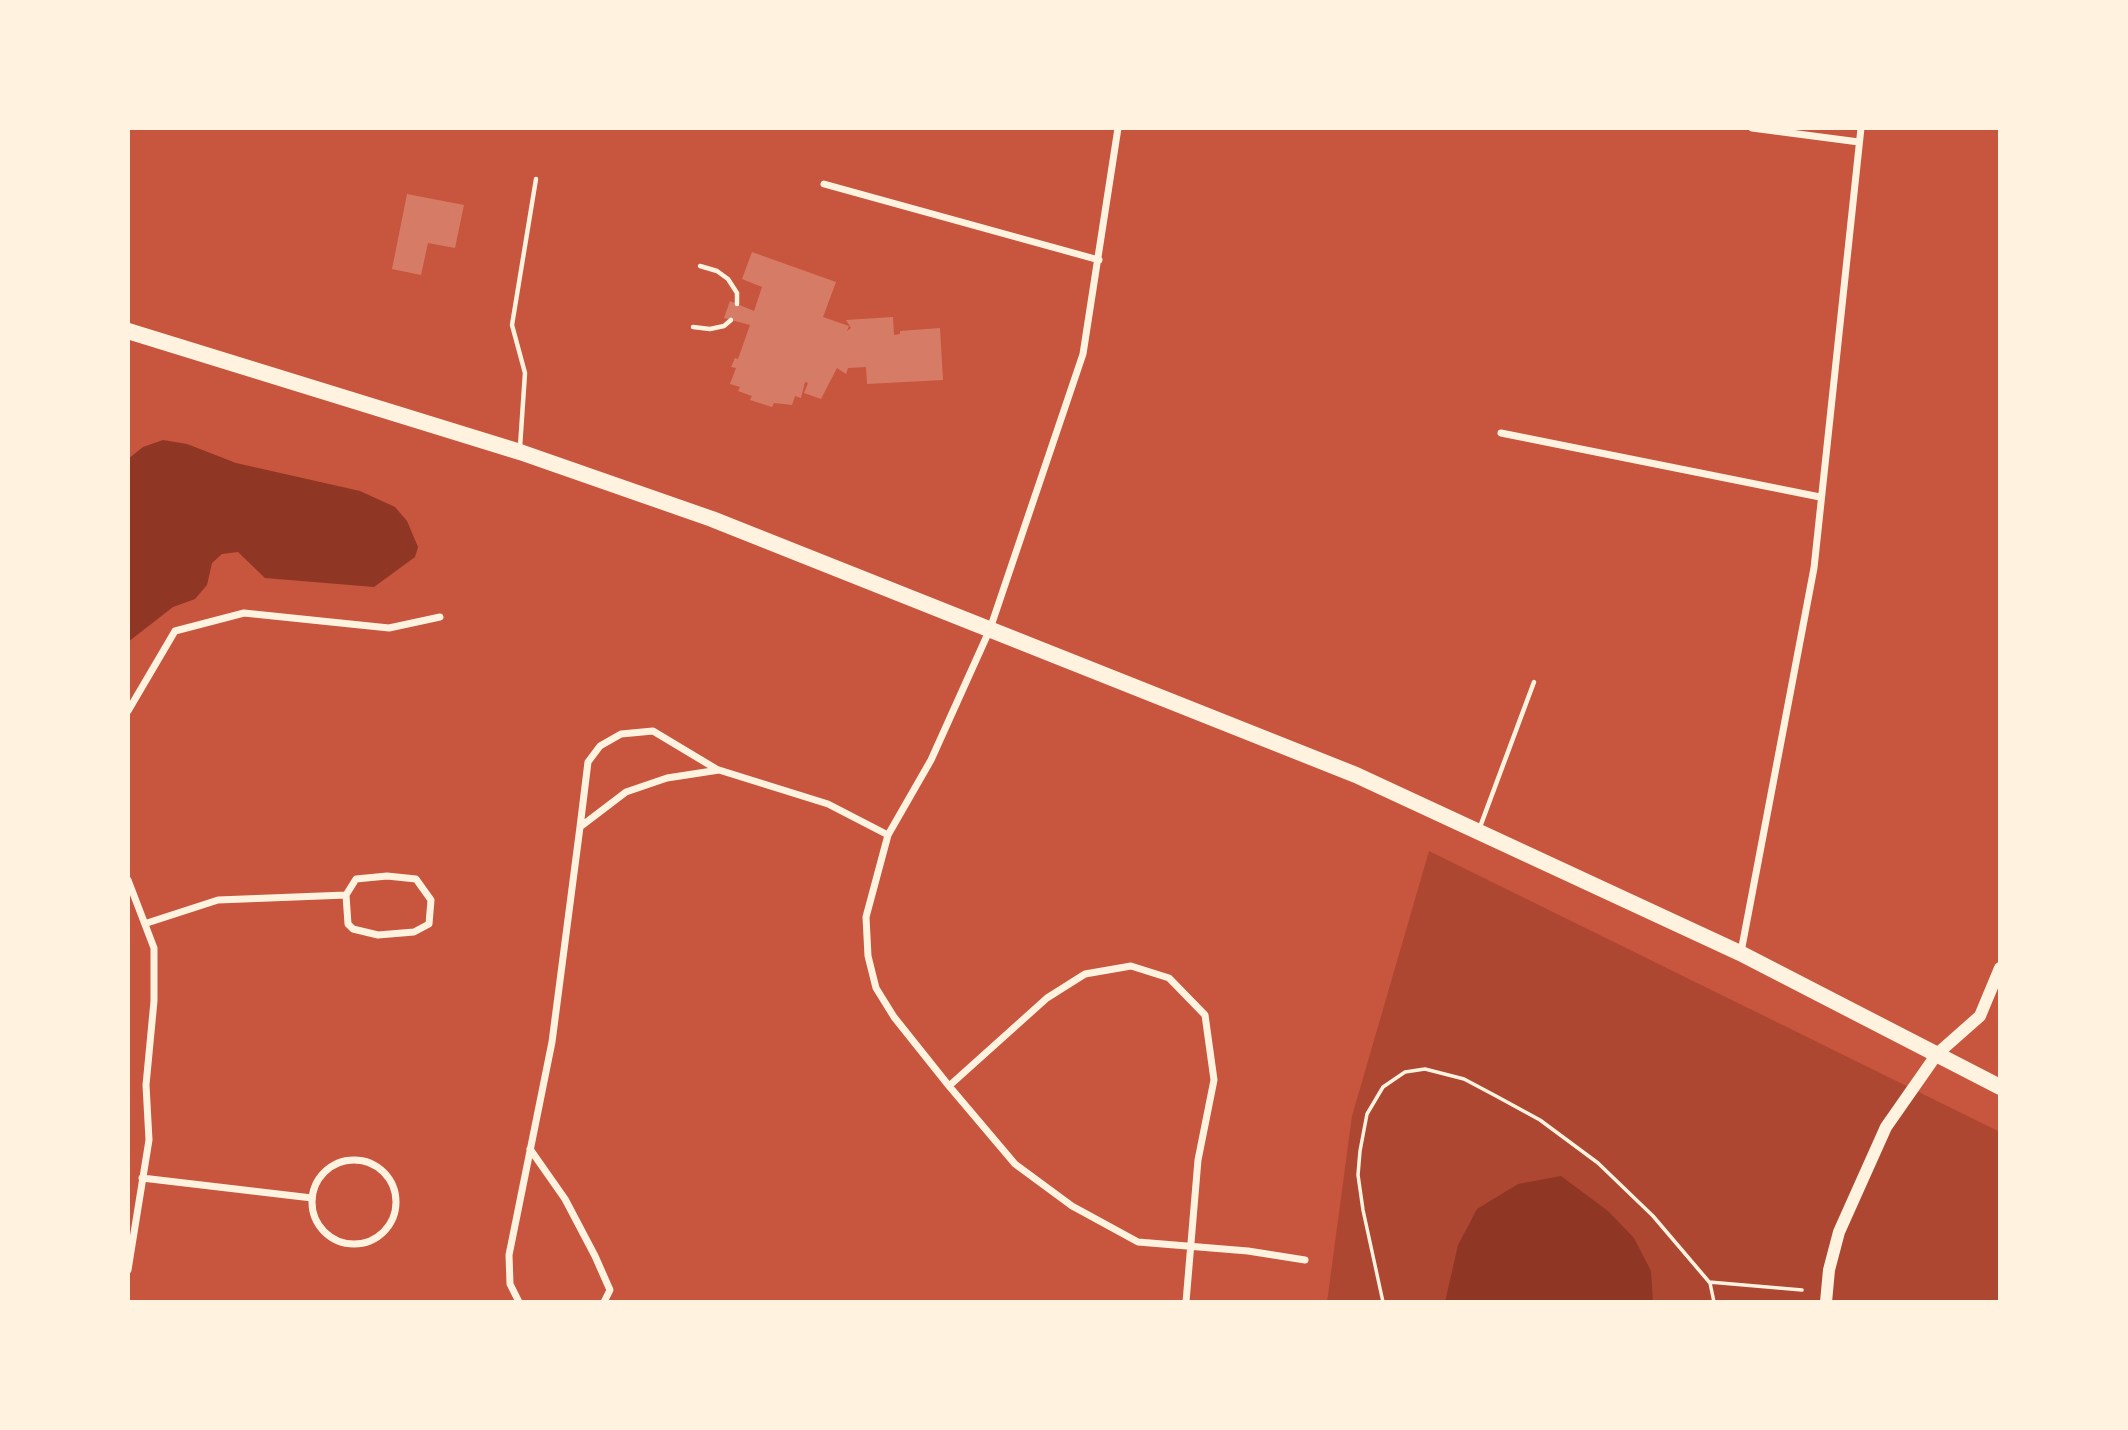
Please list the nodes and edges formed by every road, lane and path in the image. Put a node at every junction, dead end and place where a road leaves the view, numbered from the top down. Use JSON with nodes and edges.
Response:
{"nodes":[{"id":1,"x":1118,"y":128,"type":"edge"},
{"id":2,"x":1752,"y":128,"type":"edge"},
{"id":3,"x":1861,"y":128,"type":"edge"},
{"id":4,"x":1859,"y":142,"type":"junction"},
{"id":5,"x":536,"y":179,"type":"dead end"},
{"id":6,"x":824,"y":184,"type":"dead end"},
{"id":7,"x":1099,"y":260,"type":"junction"},
{"id":8,"x":700,"y":266,"type":"dead end"},
{"id":9,"x":737,"y":304,"type":"dead end"},
{"id":10,"x":731,"y":320,"type":"dead end"},
{"id":11,"x":693,"y":327,"type":"dead end"},
{"id":12,"x":128,"y":331,"type":"edge"},
{"id":13,"x":1501,"y":433,"type":"dead end"},
{"id":14,"x":520,"y":452,"type":"junction"},
{"id":15,"x":1820,"y":497,"type":"junction"},
{"id":16,"x":440,"y":617,"type":"dead end"},
{"id":17,"x":990,"y":629,"type":"junction"},
{"id":18,"x":1534,"y":682,"type":"dead end"},
{"id":19,"x":128,"y":711,"type":"edge"},
{"id":20,"x":719,"y":770,"type":"junction"},
{"id":21,"x":580,"y":827,"type":"junction"},
{"id":22,"x":1478,"y":832,"type":"junction"},
{"id":23,"x":888,"y":835,"type":"junction"},
{"id":24,"x":128,"y":880,"type":"edge"},
{"id":25,"x":346,"y":895,"type":"junction"},
{"id":26,"x":147,"y":923,"type":"junction"},
{"id":27,"x":1740,"y":953,"type":"junction"},
{"id":28,"x":2000,"y":968,"type":"edge"},
{"id":29,"x":1937,"y":1054,"type":"junction"},
{"id":30,"x":949,"y":1086,"type":"junction"},
{"id":31,"x":2000,"y":1087,"type":"edge"},
{"id":32,"x":530,"y":1149,"type":"junction"},
{"id":33,"x":142,"y":1178,"type":"junction"},
{"id":34,"x":312,"y":1198,"type":"junction"},
{"id":35,"x":1192,"y":1245,"type":"junction"},
{"id":36,"x":1305,"y":1260,"type":"dead end"},
{"id":37,"x":128,"y":1270,"type":"edge"},
{"id":38,"x":1709,"y":1282,"type":"junction"},
{"id":39,"x":1802,"y":1290,"type":"dead end"},
{"id":40,"x":519,"y":1302,"type":"edge"},
{"id":41,"x":604,"y":1302,"type":"edge"},
{"id":42,"x":1186,"y":1302,"type":"edge"},
{"id":43,"x":1383,"y":1302,"type":"edge"},
{"id":44,"x":1714,"y":1302,"type":"edge"},
{"id":45,"x":1826,"y":1302,"type":"edge"}],
"edges":[{"from":1,"to":7,"type":"street"},
{"from":2,"to":4,"type":"street"},
{"from":3,"to":4,"type":"street"},
{"from":4,"to":15,"type":"street"},
{"from":5,"to":14,"type":"lane"},
{"from":6,"to":7,"type":"street"},
{"from":7,"to":17,"type":"street"},
{"from":8,"to":9,"type":"lane"},
{"from":10,"to":11,"type":"lane"},
{"from":12,"to":14,"type":"main road"},
{"from":13,"to":15,"type":"street"},
{"from":14,"to":17,"type":"main road"},
{"from":15,"to":27,"type":"street"},
{"from":16,"to":19,"type":"street"},
{"from":17,"to":22,"type":"main road"},
{"from":17,"to":23,"type":"street"},
{"from":18,"to":22,"type":"lane"},
{"from":20,"to":21,"type":"street"},
{"from":20,"to":21,"type":"street"},
{"from":20,"to":23,"type":"street"},
{"from":21,"to":32,"type":"street"},
{"from":22,"to":27,"type":"main road"},
{"from":23,"to":30,"type":"street"},
{"from":24,"to":26,"type":"street"},
{"from":25,"to":25,"type":"street"},
{"from":25,"to":26,"type":"street"},
{"from":26,"to":33,"type":"street"},
{"from":27,"to":29,"type":"main road"},
{"from":28,"to":29,"type":"street"},
{"from":29,"to":31,"type":"main road"},
{"from":29,"to":45,"type":"street"},
{"from":30,"to":35,"type":"street"},
{"from":30,"to":35,"type":"street"},
{"from":32,"to":40,"type":"street"},
{"from":32,"to":41,"type":"street"},
{"from":33,"to":34,"type":"street"},
{"from":33,"to":37,"type":"street"},
{"from":34,"to":34,"type":"street"},
{"from":35,"to":36,"type":"street"},
{"from":35,"to":42,"type":"street"},
{"from":38,"to":39,"type":"path"},
{"from":38,"to":43,"type":"path"},
{"from":38,"to":44,"type":"path"}]}
